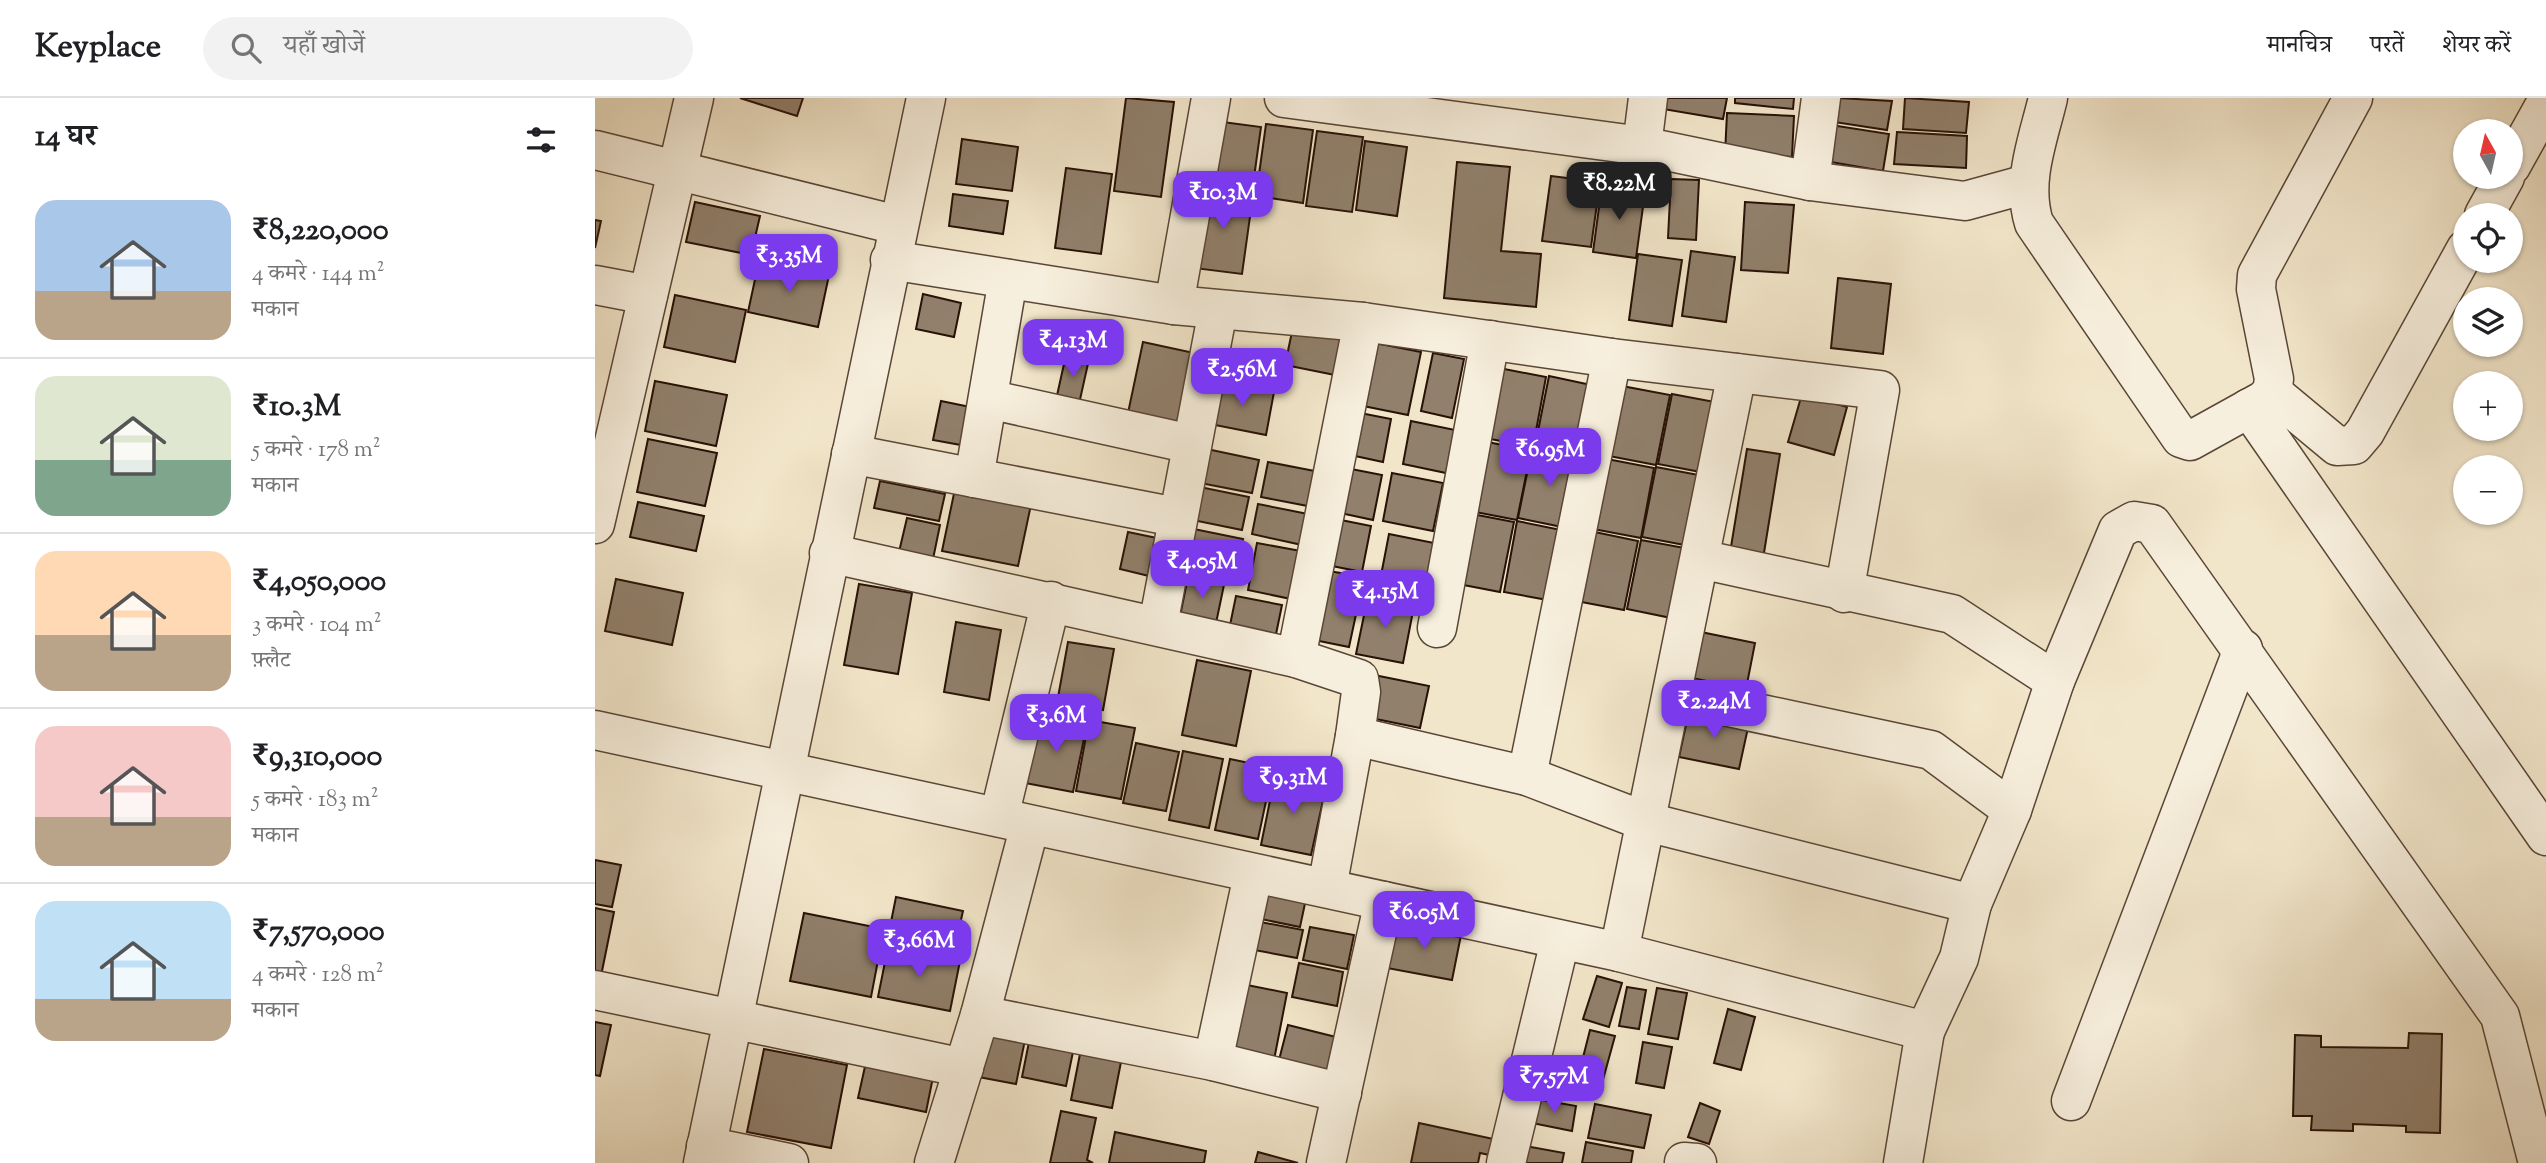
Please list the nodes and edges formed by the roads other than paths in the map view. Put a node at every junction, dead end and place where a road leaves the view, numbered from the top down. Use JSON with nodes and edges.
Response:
{"nodes":[{"id":1,"x":694,"y":98,"type":"edge"},
{"id":2,"x":926,"y":98,"type":"edge"},
{"id":3,"x":1211,"y":98,"type":"edge"},
{"id":4,"x":1284,"y":98,"type":"edge"},
{"id":5,"x":1648,"y":98,"type":"edge"},
{"id":6,"x":1821,"y":98,"type":"edge"},
{"id":7,"x":2048,"y":98,"type":"edge"},
{"id":8,"x":2353,"y":98,"type":"edge"},
{"id":9,"x":2546,"y":103,"type":"edge"},
{"id":10,"x":1391,"y":105,"type":"edge"},
{"id":11,"x":2523,"y":144,"type":"edge"},
{"id":12,"x":1642,"y":146,"type":"junction"},
{"id":13,"x":595,"y":150,"type":"edge"},
{"id":14,"x":675,"y":170,"type":"junction"},
{"id":15,"x":1810,"y":181,"type":"junction"},
{"id":16,"x":2027,"y":184,"type":"junction"},
{"id":17,"x":894,"y":243,"type":"junction"},
{"id":18,"x":2453,"y":273,"type":"edge"},
{"id":19,"x":1008,"y":279,"type":"junction"},
{"id":20,"x":595,"y":285,"type":"edge"},
{"id":21,"x":648,"y":295,"type":"junction"},
{"id":22,"x":1174,"y":305,"type":"junction"},
{"id":23,"x":1219,"y":310,"type":"junction"},
{"id":24,"x":1363,"y":322,"type":"junction"},
{"id":25,"x":1490,"y":341,"type":"junction"},
{"id":26,"x":1612,"y":358,"type":"junction"},
{"id":27,"x":1737,"y":373,"type":"junction"},
{"id":28,"x":988,"y":399,"type":"junction"},
{"id":29,"x":2260,"y":400,"type":"junction"},
{"id":30,"x":1191,"y":444,"type":"junction"},
{"id":31,"x":851,"y":454,"type":"junction"},
{"id":32,"x":974,"y":478,"type":"junction"},
{"id":33,"x":1176,"y":517,"type":"junction"},
{"id":34,"x":595,"y":524,"type":"edge"},
{"id":35,"x":829,"y":553,"type":"junction"},
{"id":36,"x":1700,"y":559,"type":"junction"},
{"id":37,"x":1844,"y":593,"type":"junction"},
{"id":38,"x":1051,"y":601,"type":"junction"},
{"id":39,"x":1158,"y":625,"type":"junction"},
{"id":40,"x":1437,"y":628,"type":"dead end"},
{"id":41,"x":2243,"y":649,"type":"junction"},
{"id":42,"x":1296,"y":658,"type":"junction"},
{"id":43,"x":2056,"y":681,"type":"junction"},
{"id":44,"x":1672,"y":695,"type":"junction"},
{"id":45,"x":595,"y":730,"type":"edge"},
{"id":46,"x":1355,"y":736,"type":"junction"},
{"id":47,"x":785,"y":769,"type":"junction"},
{"id":48,"x":1527,"y":776,"type":"junction"},
{"id":49,"x":2012,"y":810,"type":"junction"},
{"id":50,"x":1014,"y":821,"type":"junction"},
{"id":51,"x":1647,"y":822,"type":"junction"},
{"id":52,"x":2546,"y":836,"type":"edge"},
{"id":53,"x":1253,"y":875,"type":"junction"},
{"id":54,"x":1327,"y":888,"type":"junction"},
{"id":55,"x":1384,"y":901,"type":"junction"},
{"id":56,"x":1972,"y":904,"type":"junction"},
{"id":57,"x":1560,"y":941,"type":"junction"},
{"id":58,"x":1619,"y":952,"type":"junction"},
{"id":59,"x":595,"y":990,"type":"edge"},
{"id":60,"x":980,"y":1015,"type":"junction"},
{"id":61,"x":732,"y":1021,"type":"junction"},
{"id":62,"x":1925,"y":1031,"type":"junction"},
{"id":63,"x":1213,"y":1061,"type":"junction"},
{"id":64,"x":964,"y":1068,"type":"junction"},
{"id":65,"x":1342,"y":1093,"type":"junction"},
{"id":66,"x":2070,"y":1101,"type":"dead end"},
{"id":67,"x":705,"y":1155,"type":"edge"},
{"id":68,"x":789,"y":1163,"type":"edge"},
{"id":69,"x":934,"y":1163,"type":"edge"},
{"id":70,"x":1326,"y":1163,"type":"edge"},
{"id":71,"x":1506,"y":1163,"type":"edge"},
{"id":72,"x":1903,"y":1163,"type":"edge"},
{"id":73,"x":2538,"y":1163,"type":"edge"}],
"edges":[{"from":1,"to":14,"type":"street"},
{"from":2,"to":17,"type":"street"},
{"from":3,"to":22,"type":"street"},
{"from":4,"to":10,"type":"street"},
{"from":5,"to":12,"type":"street"},
{"from":6,"to":15,"type":"street"},
{"from":7,"to":16,"type":"street"},
{"from":8,"to":29,"type":"street"},
{"from":9,"to":11,"type":"street"},
{"from":10,"to":12,"type":"street"},
{"from":12,"to":15,"type":"street"},
{"from":13,"to":14,"type":"street"},
{"from":14,"to":17,"type":"street"},
{"from":14,"to":21,"type":"street"},
{"from":15,"to":16,"type":"street"},
{"from":16,"to":29,"type":"street"},
{"from":17,"to":19,"type":"street"},
{"from":17,"to":31,"type":"street"},
{"from":18,"to":29,"type":"street"},
{"from":19,"to":22,"type":"street"},
{"from":19,"to":28,"type":"street"},
{"from":20,"to":21,"type":"street"},
{"from":21,"to":34,"type":"street"},
{"from":22,"to":23,"type":"street"},
{"from":23,"to":24,"type":"street"},
{"from":23,"to":30,"type":"street"},
{"from":24,"to":25,"type":"street"},
{"from":24,"to":42,"type":"street"},
{"from":25,"to":26,"type":"street"},
{"from":25,"to":40,"type":"street"},
{"from":26,"to":27,"type":"street"},
{"from":26,"to":48,"type":"street"},
{"from":27,"to":36,"type":"street"},
{"from":27,"to":37,"type":"street"},
{"from":28,"to":30,"type":"street"},
{"from":28,"to":32,"type":"street"},
{"from":29,"to":52,"type":"street"},
{"from":30,"to":33,"type":"street"},
{"from":31,"to":32,"type":"street"},
{"from":31,"to":35,"type":"street"},
{"from":32,"to":33,"type":"street"},
{"from":33,"to":39,"type":"street"},
{"from":35,"to":38,"type":"street"},
{"from":35,"to":47,"type":"street"},
{"from":36,"to":37,"type":"street"},
{"from":36,"to":44,"type":"street"},
{"from":37,"to":43,"type":"street"},
{"from":38,"to":39,"type":"street"},
{"from":38,"to":50,"type":"street"},
{"from":39,"to":42,"type":"street"},
{"from":41,"to":43,"type":"street"},
{"from":41,"to":66,"type":"street"},
{"from":41,"to":73,"type":"street"},
{"from":42,"to":46,"type":"street"},
{"from":43,"to":49,"type":"street"},
{"from":44,"to":49,"type":"street"},
{"from":44,"to":51,"type":"street"},
{"from":45,"to":47,"type":"street"},
{"from":46,"to":48,"type":"street"},
{"from":46,"to":54,"type":"street"},
{"from":47,"to":50,"type":"street"},
{"from":47,"to":61,"type":"street"},
{"from":48,"to":51,"type":"street"},
{"from":49,"to":56,"type":"street"},
{"from":50,"to":53,"type":"street"},
{"from":50,"to":60,"type":"street"},
{"from":51,"to":56,"type":"street"},
{"from":51,"to":58,"type":"street"},
{"from":53,"to":54,"type":"street"},
{"from":53,"to":63,"type":"street"},
{"from":54,"to":55,"type":"street"},
{"from":55,"to":57,"type":"street"},
{"from":55,"to":65,"type":"street"},
{"from":56,"to":62,"type":"street"},
{"from":57,"to":58,"type":"street"},
{"from":57,"to":71,"type":"street"},
{"from":58,"to":62,"type":"street"},
{"from":59,"to":61,"type":"street"},
{"from":60,"to":63,"type":"street"},
{"from":60,"to":64,"type":"street"},
{"from":61,"to":64,"type":"street"},
{"from":61,"to":67,"type":"street"},
{"from":62,"to":72,"type":"street"},
{"from":63,"to":65,"type":"street"},
{"from":64,"to":69,"type":"street"},
{"from":65,"to":70,"type":"street"},
{"from":67,"to":68,"type":"street"}]}
